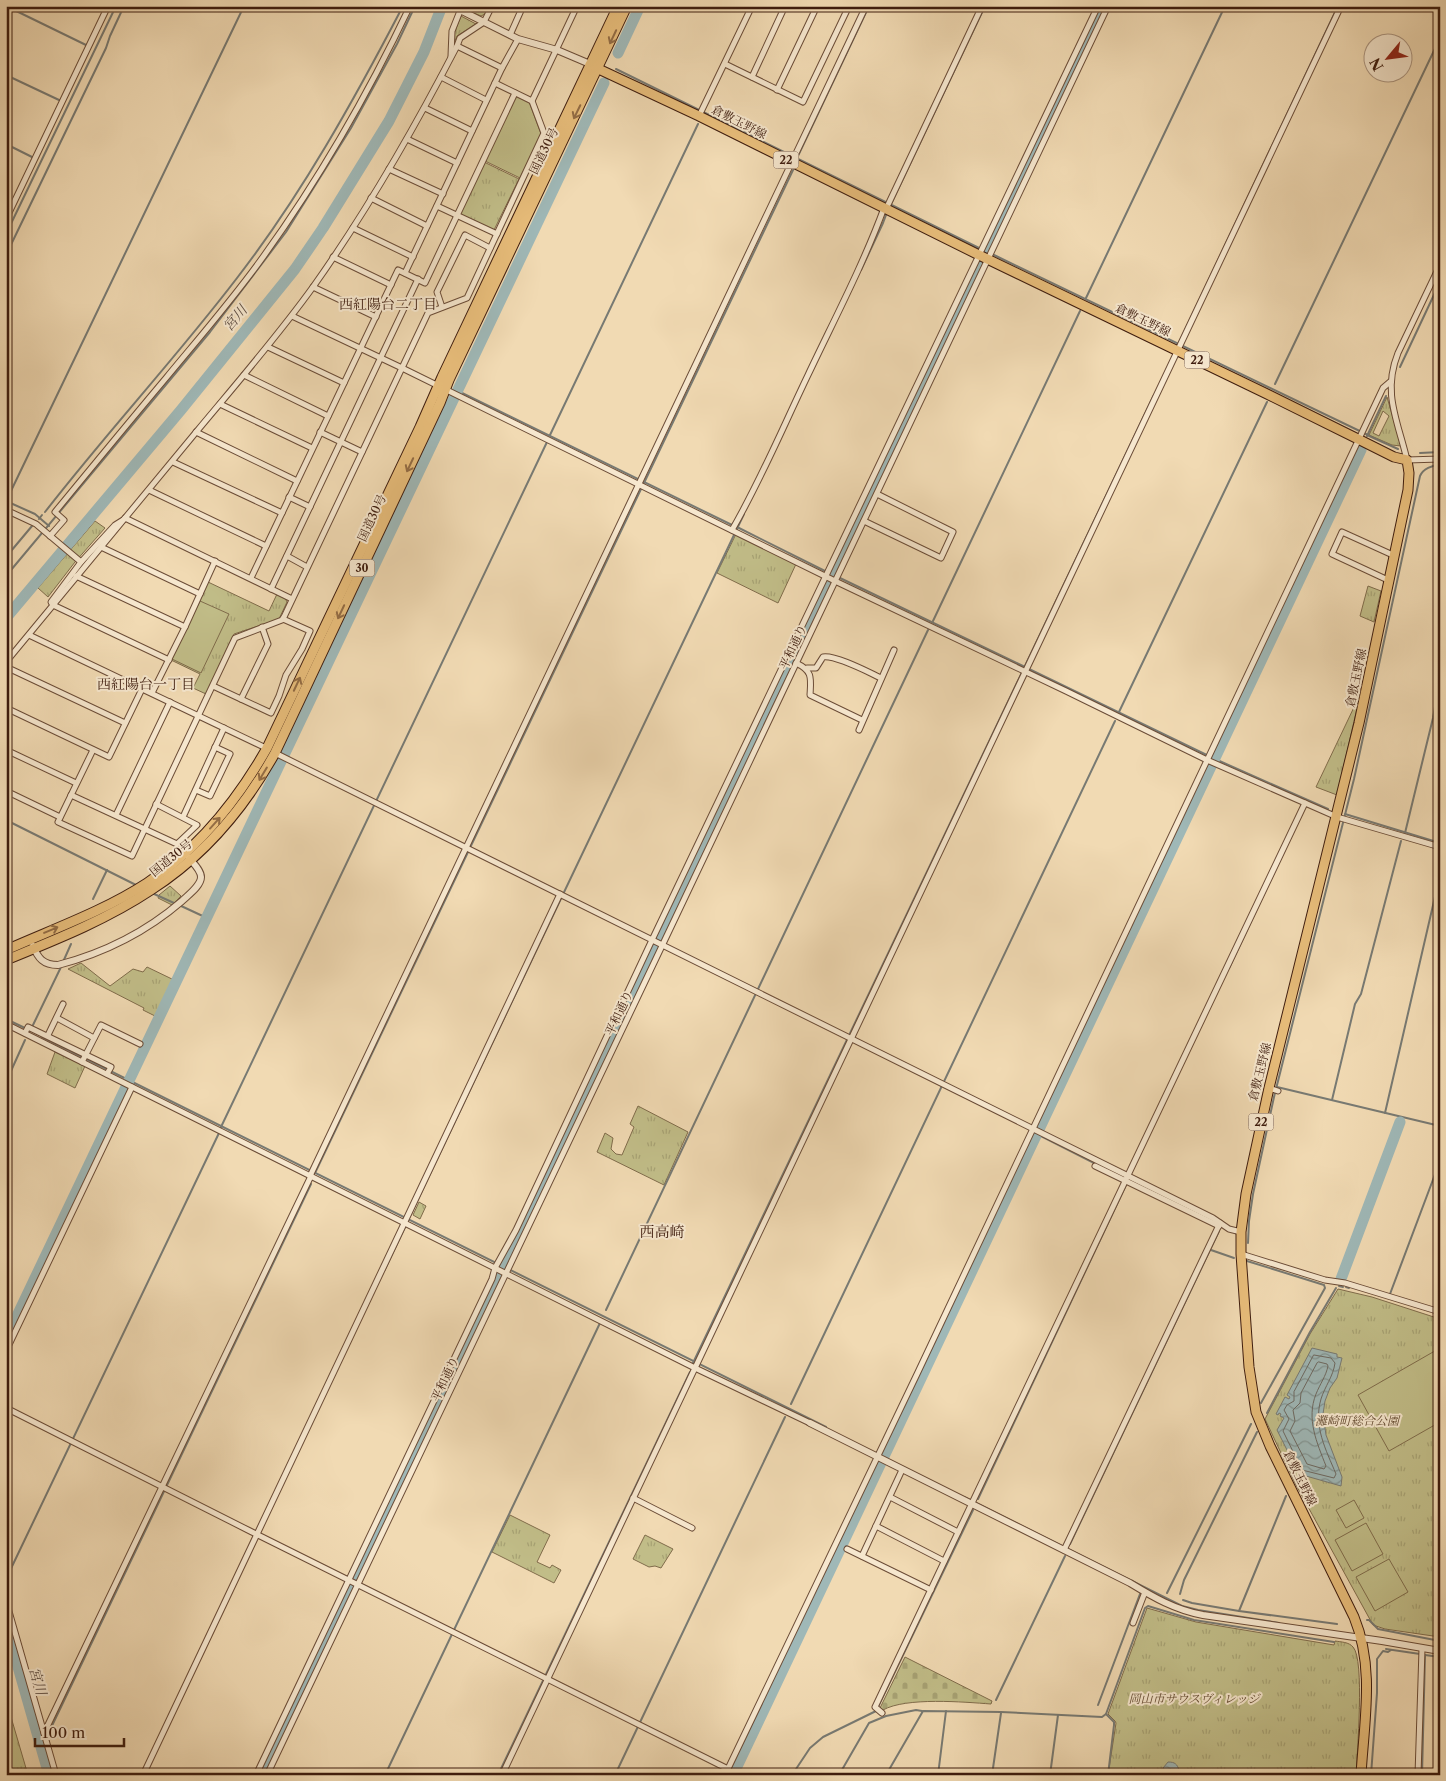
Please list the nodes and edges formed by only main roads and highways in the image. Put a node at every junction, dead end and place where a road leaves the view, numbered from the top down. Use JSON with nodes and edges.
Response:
{"nodes":[{"id":1,"x":618,"y":6,"type":"edge"},
{"id":2,"x":627,"y":6,"type":"edge"},
{"id":3,"x":594,"y":66,"type":"junction"},
{"id":4,"x":188,"y":857,"type":"junction"},
{"id":5,"x":6,"y":950,"type":"edge"},
{"id":6,"x":6,"y":960,"type":"edge"},
{"id":7,"x":1361,"y":1775,"type":"edge"}],
"edges":[{"from":1,"to":3,"type":"main road","name":"国道30号","number":"30"},
{"from":2,"to":3,"type":"main road","name":"国道30号","number":"30","one_way":true},
{"from":3,"to":4,"type":"main road","name":"国道30号","number":"30"},
{"from":3,"to":7,"type":"main road","name":"倉敷玉野線","number":"22"},
{"from":5,"to":4,"type":"main road","name":"国道30号","number":"30","one_way":true},
{"from":4,"to":6,"type":"main road","name":"国道30号","number":"30"}]}
